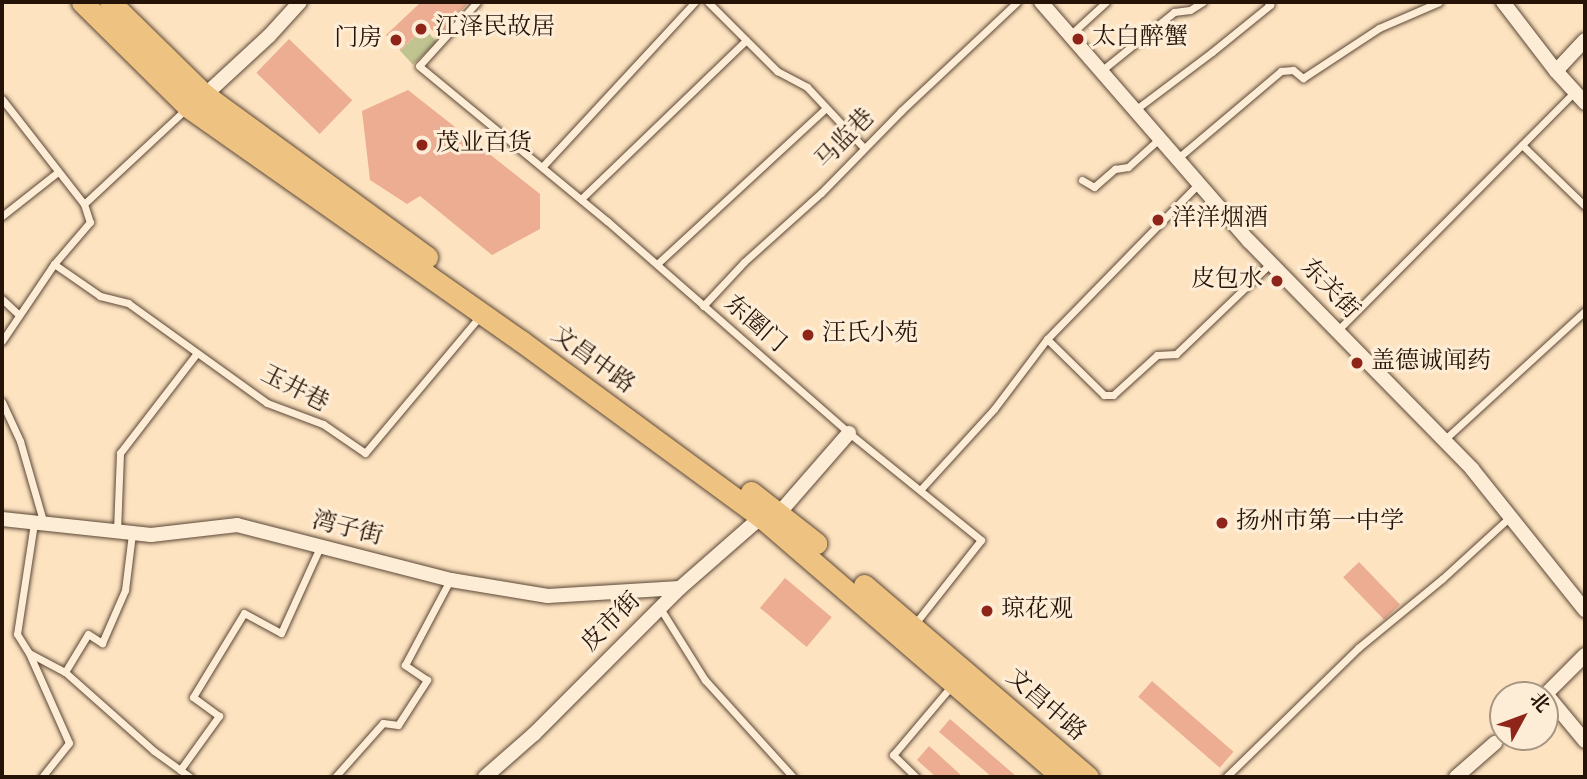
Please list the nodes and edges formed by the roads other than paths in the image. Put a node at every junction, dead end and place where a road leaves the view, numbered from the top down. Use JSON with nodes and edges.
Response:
{"nodes":[{"id":1,"x":82,"y":2,"type":"edge"},
{"id":2,"x":110,"y":2,"type":"edge"},
{"id":3,"x":300,"y":2,"type":"edge"},
{"id":4,"x":477,"y":2,"type":"edge"},
{"id":5,"x":708,"y":2,"type":"edge"},
{"id":6,"x":1017,"y":2,"type":"edge"},
{"id":7,"x":1041,"y":2,"type":"edge"},
{"id":8,"x":1107,"y":2,"type":"edge"},
{"id":9,"x":1203,"y":2,"type":"edge"},
{"id":10,"x":1268,"y":2,"type":"edge"},
{"id":11,"x":1439,"y":2,"type":"edge"},
{"id":12,"x":1503,"y":2,"type":"edge"},
{"id":13,"x":693,"y":3,"type":"edge"},
{"id":14,"x":1070,"y":35,"type":"junction"},
{"id":15,"x":746,"y":40,"type":"junction"},
{"id":16,"x":1585,"y":40,"type":"edge"},
{"id":17,"x":1101,"y":71,"type":"junction"},
{"id":18,"x":1556,"y":71,"type":"junction"},
{"id":19,"x":1575,"y":92,"type":"junction"},
{"id":20,"x":2,"y":99,"type":"edge"},
{"id":21,"x":197,"y":101,"type":"junction"},
{"id":22,"x":1585,"y":103,"type":"edge"},
{"id":23,"x":826,"y":108,"type":"junction"},
{"id":24,"x":1135,"y":110,"type":"junction"},
{"id":25,"x":1160,"y":138,"type":"junction"},
{"id":26,"x":1522,"y":145,"type":"junction"},
{"id":27,"x":864,"y":148,"type":"junction"},
{"id":28,"x":1178,"y":159,"type":"junction"},
{"id":29,"x":542,"y":167,"type":"junction"},
{"id":30,"x":58,"y":172,"type":"junction"},
{"id":31,"x":1082,"y":180,"type":"dead end"},
{"id":32,"x":1199,"y":183,"type":"junction"},
{"id":33,"x":580,"y":199,"type":"junction"},
{"id":34,"x":84,"y":204,"type":"junction"},
{"id":35,"x":1585,"y":206,"type":"edge"},
{"id":36,"x":2,"y":216,"type":"edge"},
{"id":37,"x":1271,"y":263,"type":"junction"},
{"id":38,"x":54,"y":264,"type":"junction"},
{"id":39,"x":657,"y":264,"type":"junction"},
{"id":40,"x":2,"y":299,"type":"edge"},
{"id":41,"x":703,"y":306,"type":"junction"},
{"id":42,"x":1585,"y":311,"type":"edge"},
{"id":43,"x":482,"y":314,"type":"junction"},
{"id":44,"x":19,"y":315,"type":"junction"},
{"id":45,"x":1337,"y":331,"type":"junction"},
{"id":46,"x":1047,"y":339,"type":"junction"},
{"id":47,"x":2,"y":341,"type":"edge"},
{"id":48,"x":197,"y":353,"type":"junction"},
{"id":49,"x":2,"y":402,"type":"edge"},
{"id":50,"x":849,"y":433,"type":"junction"},
{"id":51,"x":1444,"y":440,"type":"junction"},
{"id":52,"x":921,"y":489,"type":"junction"},
{"id":53,"x":770,"y":514,"type":"junction"},
{"id":54,"x":1511,"y":515,"type":"junction"},
{"id":55,"x":2,"y":519,"type":"edge"},
{"id":56,"x":39,"y":523,"type":"junction"},
{"id":57,"x":125,"y":532,"type":"junction"},
{"id":58,"x":320,"y":546,"type":"junction"},
{"id":59,"x":451,"y":580,"type":"junction"},
{"id":60,"x":680,"y":588,"type":"junction"},
{"id":61,"x":660,"y":607,"type":"junction"},
{"id":62,"x":1585,"y":610,"type":"edge"},
{"id":63,"x":913,"y":627,"type":"junction"},
{"id":64,"x":29,"y":653,"type":"junction"},
{"id":65,"x":1585,"y":655,"type":"edge"},
{"id":66,"x":65,"y":672,"type":"junction"},
{"id":67,"x":954,"y":682,"type":"junction"},
{"id":68,"x":1585,"y":741,"type":"edge"},
{"id":69,"x":1489,"y":748,"type":"edge"},
{"id":70,"x":180,"y":770,"type":"junction"},
{"id":71,"x":42,"y":777,"type":"edge"},
{"id":72,"x":190,"y":777,"type":"edge"},
{"id":73,"x":335,"y":777,"type":"edge"},
{"id":74,"x":485,"y":777,"type":"edge"},
{"id":75,"x":793,"y":777,"type":"edge"},
{"id":76,"x":916,"y":777,"type":"edge"},
{"id":77,"x":1062,"y":777,"type":"edge"},
{"id":78,"x":1088,"y":777,"type":"edge"},
{"id":79,"x":1226,"y":777,"type":"edge"},
{"id":80,"x":1456,"y":777,"type":"edge"}],
"edges":[{"from":1,"to":21,"type":"main road","name":"文昌中路"},
{"from":2,"to":21,"type":"main road","name":"文昌中路"},
{"from":3,"to":21,"type":"street"},
{"from":4,"to":29,"type":"lane","name":"东圈门"},
{"from":5,"to":15,"type":"lane"},
{"from":6,"to":27,"type":"lane","name":"马监巷"},
{"from":7,"to":14,"type":"street","name":"东关街"},
{"from":8,"to":14,"type":"lane"},
{"from":9,"to":17,"type":"lane"},
{"from":10,"to":24,"type":"lane"},
{"from":11,"to":28,"type":"lane"},
{"from":12,"to":18,"type":"street"},
{"from":13,"to":29,"type":"lane"},
{"from":14,"to":17,"type":"street","name":"东关街"},
{"from":15,"to":23,"type":"lane"},
{"from":15,"to":33,"type":"lane"},
{"from":16,"to":18,"type":"street"},
{"from":17,"to":24,"type":"street","name":"东关街"},
{"from":18,"to":19,"type":"street"},
{"from":19,"to":22,"type":"street"},
{"from":19,"to":26,"type":"lane"},
{"from":20,"to":30,"type":"lane"},
{"from":21,"to":34,"type":"lane"},
{"from":21,"to":43,"type":"main road","name":"文昌中路"},
{"from":21,"to":53,"type":"main road","name":"文昌中路"},
{"from":23,"to":27,"type":"lane"},
{"from":23,"to":39,"type":"lane"},
{"from":24,"to":25,"type":"street","name":"东关街"},
{"from":25,"to":28,"type":"street","name":"东关街"},
{"from":25,"to":31,"type":"lane"},
{"from":26,"to":35,"type":"lane"},
{"from":26,"to":45,"type":"lane"},
{"from":27,"to":41,"type":"lane","name":"马监巷"},
{"from":28,"to":32,"type":"street","name":"东关街"},
{"from":29,"to":33,"type":"lane","name":"东圈门"},
{"from":30,"to":34,"type":"lane"},
{"from":30,"to":36,"type":"lane"},
{"from":32,"to":37,"type":"street","name":"东关街"},
{"from":32,"to":46,"type":"lane"},
{"from":33,"to":39,"type":"lane","name":"东圈门"},
{"from":34,"to":38,"type":"lane"},
{"from":37,"to":45,"type":"street","name":"东关街"},
{"from":37,"to":46,"type":"lane"},
{"from":38,"to":44,"type":"lane"},
{"from":38,"to":48,"type":"lane","name":"玉井巷"},
{"from":39,"to":41,"type":"lane","name":"东圈门"},
{"from":40,"to":44,"type":"lane"},
{"from":41,"to":50,"type":"lane","name":"东圈门"},
{"from":42,"to":51,"type":"lane"},
{"from":43,"to":48,"type":"lane","name":"玉井巷"},
{"from":43,"to":53,"type":"main road","name":"文昌中路"},
{"from":44,"to":47,"type":"lane"},
{"from":45,"to":51,"type":"street","name":"东关街"},
{"from":46,"to":52,"type":"lane"},
{"from":48,"to":57,"type":"lane"},
{"from":49,"to":56,"type":"lane"},
{"from":50,"to":52,"type":"lane","name":"东圈门"},
{"from":50,"to":53,"type":"street","name":"皮市街"},
{"from":51,"to":54,"type":"street","name":"东关街"},
{"from":52,"to":63,"type":"lane","name":"东圈门"},
{"from":53,"to":60,"type":"street","name":"皮市街"},
{"from":53,"to":63,"type":"main road","name":"文昌中路"},
{"from":53,"to":67,"type":"main road","name":"文昌中路"},
{"from":54,"to":62,"type":"street","name":"东关街"},
{"from":54,"to":79,"type":"lane"},
{"from":55,"to":56,"type":"street","name":"湾子街"},
{"from":56,"to":57,"type":"street","name":"湾子街"},
{"from":56,"to":64,"type":"lane"},
{"from":57,"to":58,"type":"street","name":"湾子街"},
{"from":57,"to":66,"type":"lane"},
{"from":58,"to":59,"type":"street","name":"湾子街"},
{"from":58,"to":70,"type":"lane"},
{"from":59,"to":60,"type":"street","name":"湾子街"},
{"from":59,"to":73,"type":"lane"},
{"from":60,"to":61,"type":"street","name":"皮市街"},
{"from":61,"to":74,"type":"street","name":"皮市街"},
{"from":61,"to":75,"type":"lane"},
{"from":63,"to":78,"type":"main road","name":"文昌中路"},
{"from":64,"to":66,"type":"lane"},
{"from":64,"to":71,"type":"lane"},
{"from":65,"to":68,"type":"street"},
{"from":66,"to":70,"type":"lane"},
{"from":67,"to":76,"type":"lane"},
{"from":67,"to":77,"type":"main road","name":"文昌中路"},
{"from":69,"to":80,"type":"street"},
{"from":70,"to":72,"type":"lane"}]}
